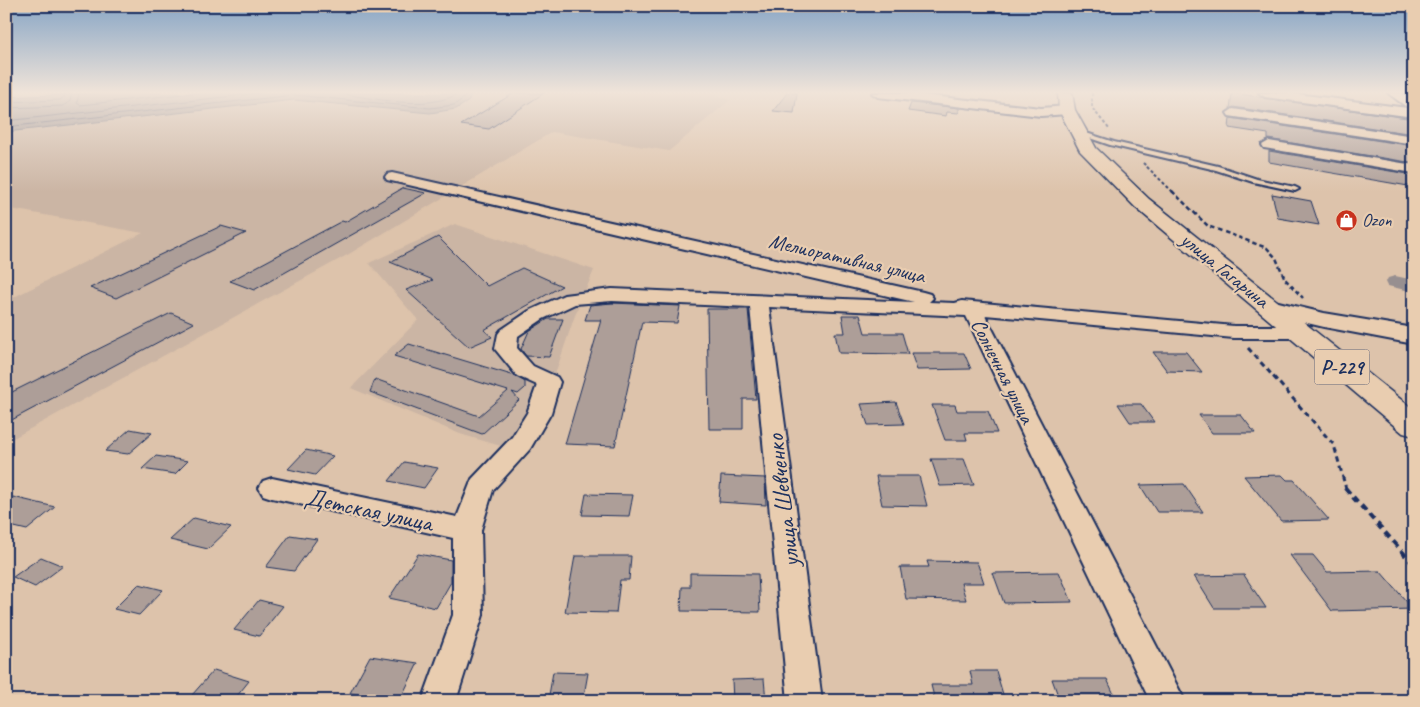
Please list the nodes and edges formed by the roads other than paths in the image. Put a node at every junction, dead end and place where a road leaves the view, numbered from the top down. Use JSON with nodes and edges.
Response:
{"nodes":[{"id":1,"x":1077,"y":126,"type":"edge"},
{"id":2,"x":1320,"y":126,"type":"edge"},
{"id":3,"x":1080,"y":133,"type":"junction"},
{"id":4,"x":1414,"y":140,"type":"edge"},
{"id":5,"x":1269,"y":146,"type":"dead end"},
{"id":6,"x":1414,"y":168,"type":"edge"},
{"id":7,"x":392,"y":177,"type":"dead end"},
{"id":8,"x":1295,"y":189,"type":"dead end"},
{"id":9,"x":759,"y":302,"type":"junction"},
{"id":10,"x":1270,"y":307,"type":"junction"},
{"id":11,"x":973,"y":310,"type":"junction"},
{"id":12,"x":1299,"y":332,"type":"junction"},
{"id":13,"x":1414,"y":336,"type":"edge"},
{"id":14,"x":1414,"y":426,"type":"edge"},
{"id":15,"x":272,"y":488,"type":"dead end"},
{"id":16,"x":467,"y":530,"type":"junction"},
{"id":17,"x":439,"y":701,"type":"edge"},
{"id":18,"x":806,"y":701,"type":"edge"},
{"id":19,"x":1168,"y":701,"type":"edge"}],
"edges":[{"from":1,"to":3,"type":"main road","name":"улица Гагарина","number":"Р-229"},
{"from":2,"to":4,"type":"street"},
{"from":3,"to":8,"type":"lane"},
{"from":3,"to":10,"type":"main road","name":"улица Гагарина","number":"Р-229"},
{"from":5,"to":6,"type":"street"},
{"from":7,"to":11,"type":"street","name":"Мелиоративная улица"},
{"from":9,"to":11,"type":"street","name":"Солнечная улица"},
{"from":9,"to":16,"type":"street","name":"Солнечная улица"},
{"from":9,"to":18,"type":"street","name":"улица Шевченко"},
{"from":10,"to":12,"type":"main road","name":"улица Гагарина","number":"Р-229"},
{"from":10,"to":13,"type":"street"},
{"from":11,"to":12,"type":"street","name":"Мелиоративная улица"},
{"from":11,"to":19,"type":"street","name":"Солнечная улица"},
{"from":12,"to":14,"type":"main road","name":"улица Гагарина","number":"Р-229"},
{"from":15,"to":16,"type":"street","name":"Детская улица"},
{"from":16,"to":17,"type":"street"}]}
